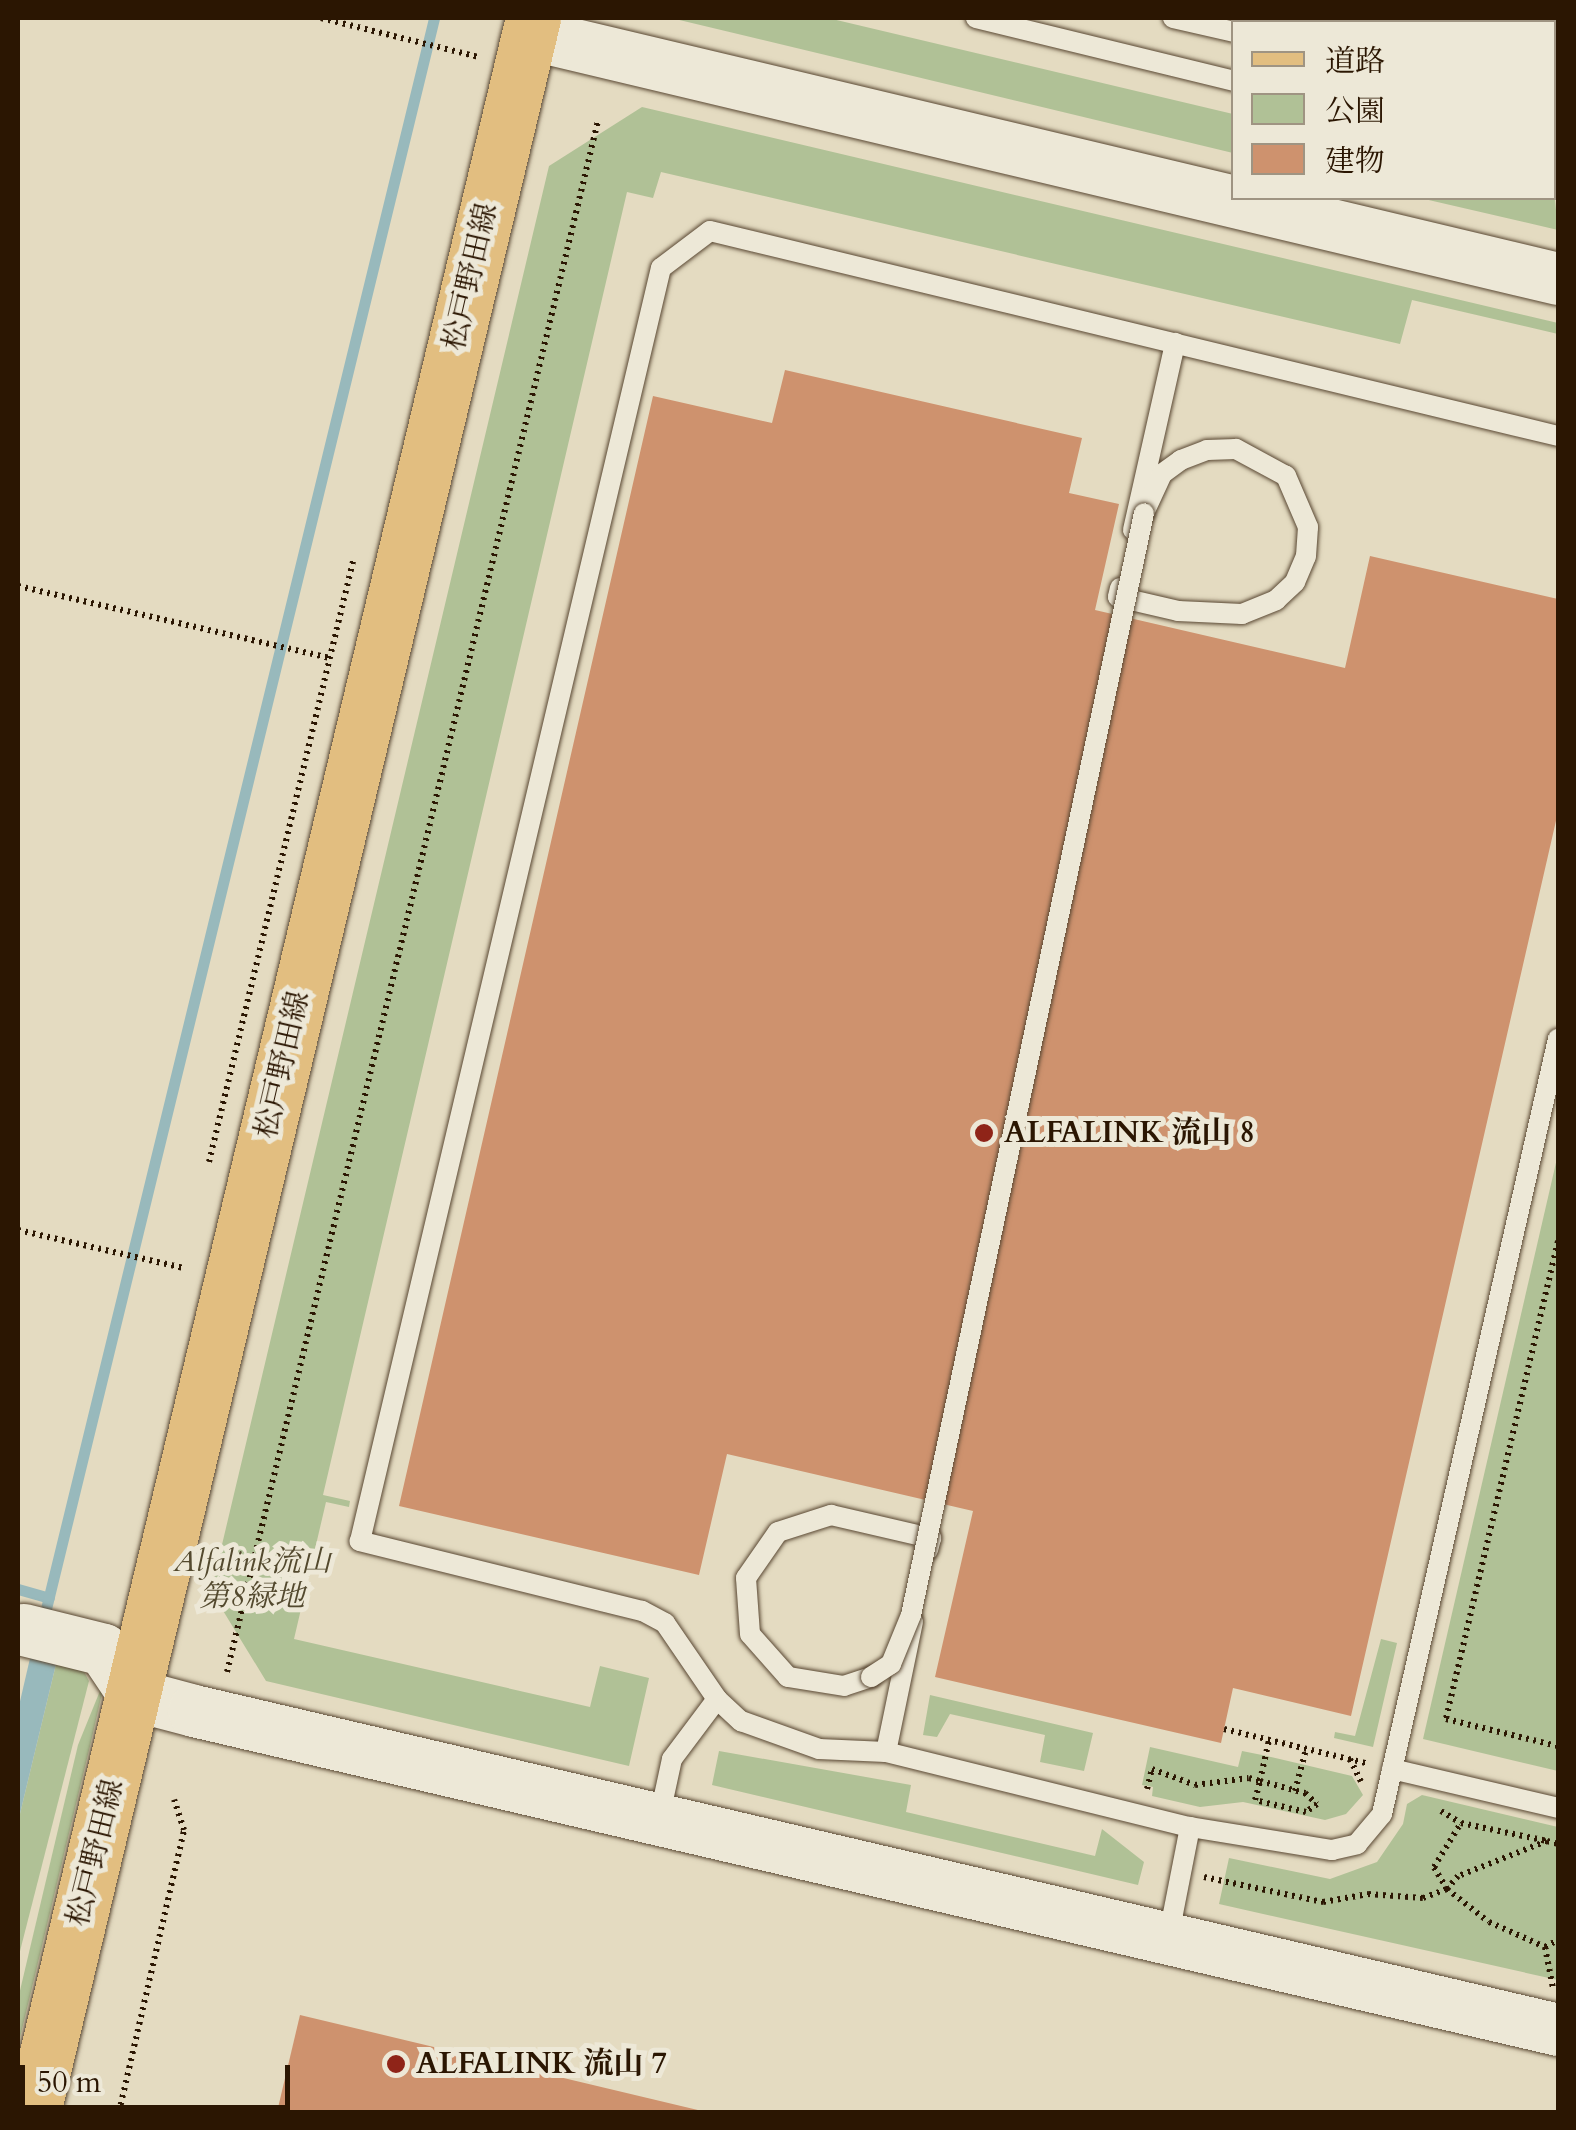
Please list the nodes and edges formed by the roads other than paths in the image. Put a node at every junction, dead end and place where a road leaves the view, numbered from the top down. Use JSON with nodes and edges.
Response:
{"nodes":[{"id":1,"x":976,"y":18,"type":"edge"},
{"id":2,"x":1173,"y":18,"type":"edge"},
{"id":3,"x":1231,"y":31,"type":"edge"},
{"id":4,"x":515,"y":36,"type":"edge"},
{"id":5,"x":1231,"y":80,"type":"edge"},
{"id":6,"x":1558,"y":279,"type":"edge"},
{"id":7,"x":1175,"y":343,"type":"junction"},
{"id":8,"x":1558,"y":436,"type":"edge"},
{"id":9,"x":1558,"y":1038,"type":"edge"},
{"id":10,"x":24,"y":1630,"type":"dead end"},
{"id":11,"x":134,"y":1695,"type":"junction"},
{"id":12,"x":716,"y":1699,"type":"junction"},
{"id":13,"x":886,"y":1752,"type":"junction"},
{"id":14,"x":1392,"y":1769,"type":"junction"},
{"id":15,"x":1558,"y":1808,"type":"edge"},
{"id":16,"x":658,"y":1821,"type":"junction"},
{"id":17,"x":1190,"y":1827,"type":"junction"},
{"id":18,"x":1168,"y":1939,"type":"junction"},
{"id":19,"x":1556,"y":2012,"type":"edge"},
{"id":20,"x":33,"y":2112,"type":"edge"}],
"edges":[{"from":1,"to":5,"type":"lane"},
{"from":2,"to":3,"type":"lane"},
{"from":4,"to":6,"type":"street"},
{"from":4,"to":11,"type":"main road","name":"松戸野田線"},
{"from":7,"to":8,"type":"lane"},
{"from":7,"to":12,"type":"lane"},
{"from":7,"to":13,"type":"lane","bridge":true},
{"from":9,"to":14,"type":"lane"},
{"from":10,"to":11,"type":"street"},
{"from":11,"to":16,"type":"street"},
{"from":11,"to":20,"type":"main road","name":"松戸野田線"},
{"from":12,"to":13,"type":"lane"},
{"from":12,"to":16,"type":"lane"},
{"from":13,"to":17,"type":"lane"},
{"from":14,"to":15,"type":"lane"},
{"from":14,"to":17,"type":"lane"},
{"from":16,"to":18,"type":"street"},
{"from":17,"to":18,"type":"lane"},
{"from":18,"to":19,"type":"street"}]}
